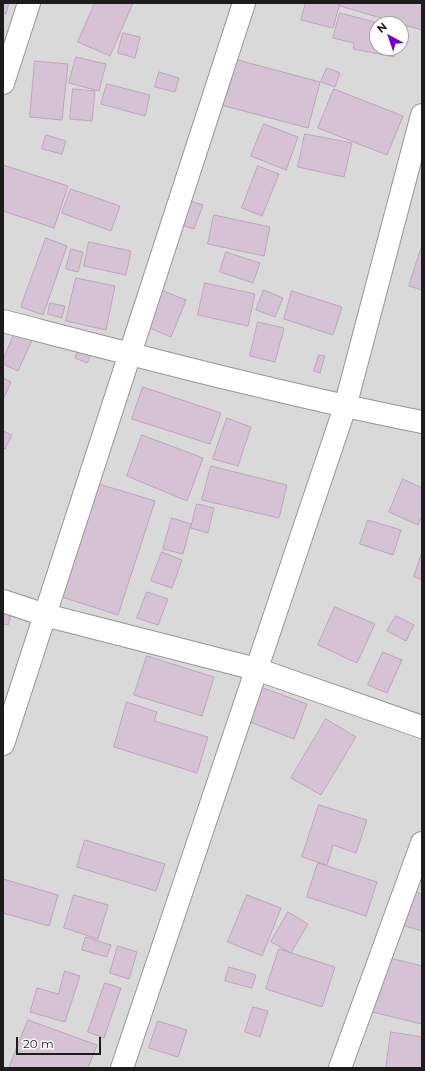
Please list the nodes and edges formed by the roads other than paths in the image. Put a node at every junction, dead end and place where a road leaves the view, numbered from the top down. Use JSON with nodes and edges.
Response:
{"nodes":[{"id":1,"x":29,"y":3,"type":"edge"},
{"id":2,"x":244,"y":3,"type":"edge"},
{"id":3,"x":3,"y":83,"type":"edge"},
{"id":4,"x":422,"y":116,"type":"edge"},
{"id":5,"x":3,"y":321,"type":"edge"},
{"id":6,"x":130,"y":354,"type":"junction"},
{"id":7,"x":345,"y":407,"type":"junction"},
{"id":8,"x":422,"y":422,"type":"edge"},
{"id":9,"x":3,"y":601,"type":"edge"},
{"id":10,"x":45,"y":616,"type":"junction"},
{"id":11,"x":256,"y":669,"type":"junction"},
{"id":12,"x":422,"y":726,"type":"edge"},
{"id":13,"x":3,"y":744,"type":"edge"},
{"id":14,"x":422,"y":842,"type":"edge"},
{"id":15,"x":122,"y":1068,"type":"edge"},
{"id":16,"x":340,"y":1068,"type":"edge"}],
"edges":[{"from":1,"to":3,"type":"street"},
{"from":2,"to":6,"type":"street"},
{"from":4,"to":7,"type":"street"},
{"from":5,"to":6,"type":"street"},
{"from":6,"to":7,"type":"street"},
{"from":6,"to":10,"type":"street"},
{"from":7,"to":8,"type":"street"},
{"from":7,"to":11,"type":"street"},
{"from":9,"to":10,"type":"street"},
{"from":10,"to":11,"type":"street"},
{"from":10,"to":13,"type":"street"},
{"from":11,"to":12,"type":"street"},
{"from":11,"to":15,"type":"street"},
{"from":14,"to":16,"type":"street"}]}
